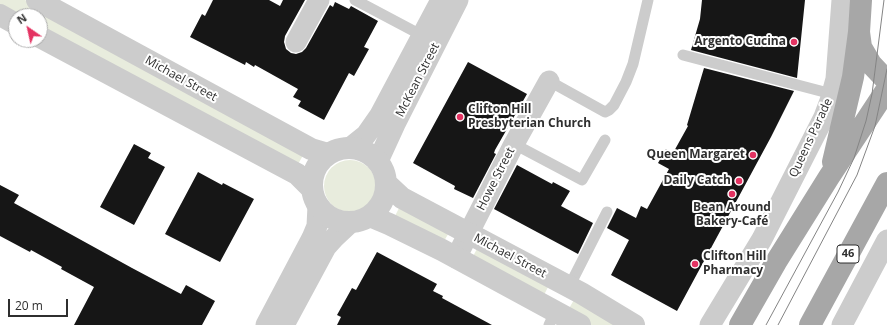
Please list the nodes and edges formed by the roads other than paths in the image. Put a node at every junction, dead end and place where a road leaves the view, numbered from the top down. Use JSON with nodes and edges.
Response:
{"nodes":[{"id":1,"x":37,"y":0,"type":"edge"},
{"id":2,"x":319,"y":0,"type":"edge"},
{"id":3,"x":355,"y":0,"type":"edge"},
{"id":4,"x":441,"y":0,"type":"edge"},
{"id":5,"x":458,"y":0,"type":"edge"},
{"id":6,"x":648,"y":0,"type":"edge"},
{"id":7,"x":842,"y":0,"type":"edge"},
{"id":8,"x":861,"y":0,"type":"edge"},
{"id":9,"x":859,"y":32,"type":"junction"},
{"id":10,"x":430,"y":39,"type":"junction"},
{"id":11,"x":48,"y":41,"type":"edge"},
{"id":12,"x":296,"y":42,"type":"dead end"},
{"id":13,"x":683,"y":55,"type":"dead end"},
{"id":14,"x":887,"y":80,"type":"edge"},
{"id":15,"x":550,"y":81,"type":"joint"},
{"id":16,"x":887,"y":89,"type":"edge"},
{"id":17,"x":832,"y":94,"type":"junction"},
{"id":18,"x":396,"y":104,"type":"junction"},
{"id":19,"x":605,"y":140,"type":"dead end"},
{"id":20,"x":514,"y":144,"type":"junction"},
{"id":21,"x":351,"y":147,"type":"junction"},
{"id":22,"x":328,"y":154,"type":"junction"},
{"id":23,"x":378,"y":161,"type":"junction"},
{"id":24,"x":829,"y":177,"type":"junction"},
{"id":25,"x":887,"y":182,"type":"edge"},
{"id":26,"x":387,"y":184,"type":"junction"},
{"id":27,"x":315,"y":197,"type":"junction"},
{"id":28,"x":607,"y":212,"type":"dead end"},
{"id":29,"x":361,"y":219,"type":"junction"},
{"id":30,"x":469,"y":234,"type":"junction"},
{"id":31,"x":887,"y":240,"type":"edge"},
{"id":32,"x":456,"y":258,"type":"junction"},
{"id":33,"x":747,"y":266,"type":"junction"},
{"id":34,"x":767,"y":277,"type":"junction"},
{"id":35,"x":569,"y":287,"type":"junction"},
{"id":36,"x":552,"y":318,"type":"edge"},
{"id":37,"x":813,"y":319,"type":"edge"},
{"id":38,"x":276,"y":323,"type":"edge"},
{"id":39,"x":580,"y":325,"type":"edge"},
{"id":40,"x":634,"y":325,"type":"edge"},
{"id":41,"x":710,"y":325,"type":"edge"},
{"id":42,"x":740,"y":325,"type":"edge"},
{"id":43,"x":842,"y":325,"type":"edge"}],
"edges":[{"from":1,"to":22,"type":"street","name":"Michael Street"},
{"from":2,"to":12,"type":"street"},
{"from":3,"to":10,"type":"lane"},
{"from":4,"to":10,"type":"street","name":"McKean Street"},
{"from":5,"to":10,"type":"street","name":"McKean Street"},
{"from":6,"to":15,"type":"lane"},
{"from":7,"to":17,"type":"street","name":"Queens Parade"},
{"from":8,"to":9,"type":"main road"},
{"from":9,"to":14,"type":"main road"},
{"from":9,"to":24,"type":"main road"},
{"from":10,"to":18,"type":"street","name":"McKean Street"},
{"from":11,"to":27,"type":"street"},
{"from":13,"to":17,"type":"lane"},
{"from":15,"to":20,"type":"street","name":"Howe Street"},
{"from":16,"to":24,"type":"main road"},
{"from":17,"to":33,"type":"street","name":"Queens Parade"},
{"from":18,"to":21,"type":"street","name":"McKean Street"},
{"from":18,"to":23,"type":"street","name":"McKean Street"},
{"from":19,"to":20,"type":"lane"},
{"from":20,"to":30,"type":"street","name":"Howe Street"},
{"from":21,"to":22,"type":"street"},
{"from":21,"to":23,"type":"street"},
{"from":22,"to":27,"type":"street"},
{"from":23,"to":26,"type":"street"},
{"from":24,"to":34,"type":"main road"},
{"from":25,"to":37,"type":"main road","number":"46"},
{"from":26,"to":29,"type":"street"},
{"from":26,"to":30,"type":"street","name":"Michael Street"},
{"from":27,"to":29,"type":"street"},
{"from":27,"to":38,"type":"street"},
{"from":28,"to":35,"type":"lane"},
{"from":29,"to":32,"type":"street"},
{"from":29,"to":38,"type":"street"},
{"from":30,"to":32,"type":"street","name":"Howe Street"},
{"from":30,"to":35,"type":"street","name":"Michael Street"},
{"from":31,"to":43,"type":"street"},
{"from":32,"to":36,"type":"street"},
{"from":33,"to":34,"type":"street"},
{"from":33,"to":41,"type":"street","name":"Queens Parade"},
{"from":34,"to":42,"type":"main road"},
{"from":35,"to":36,"type":"street"},
{"from":35,"to":40,"type":"street","name":"Michael Street"},
{"from":36,"to":39,"type":"street"},
{"from":37,"to":43,"type":"street"}]}
